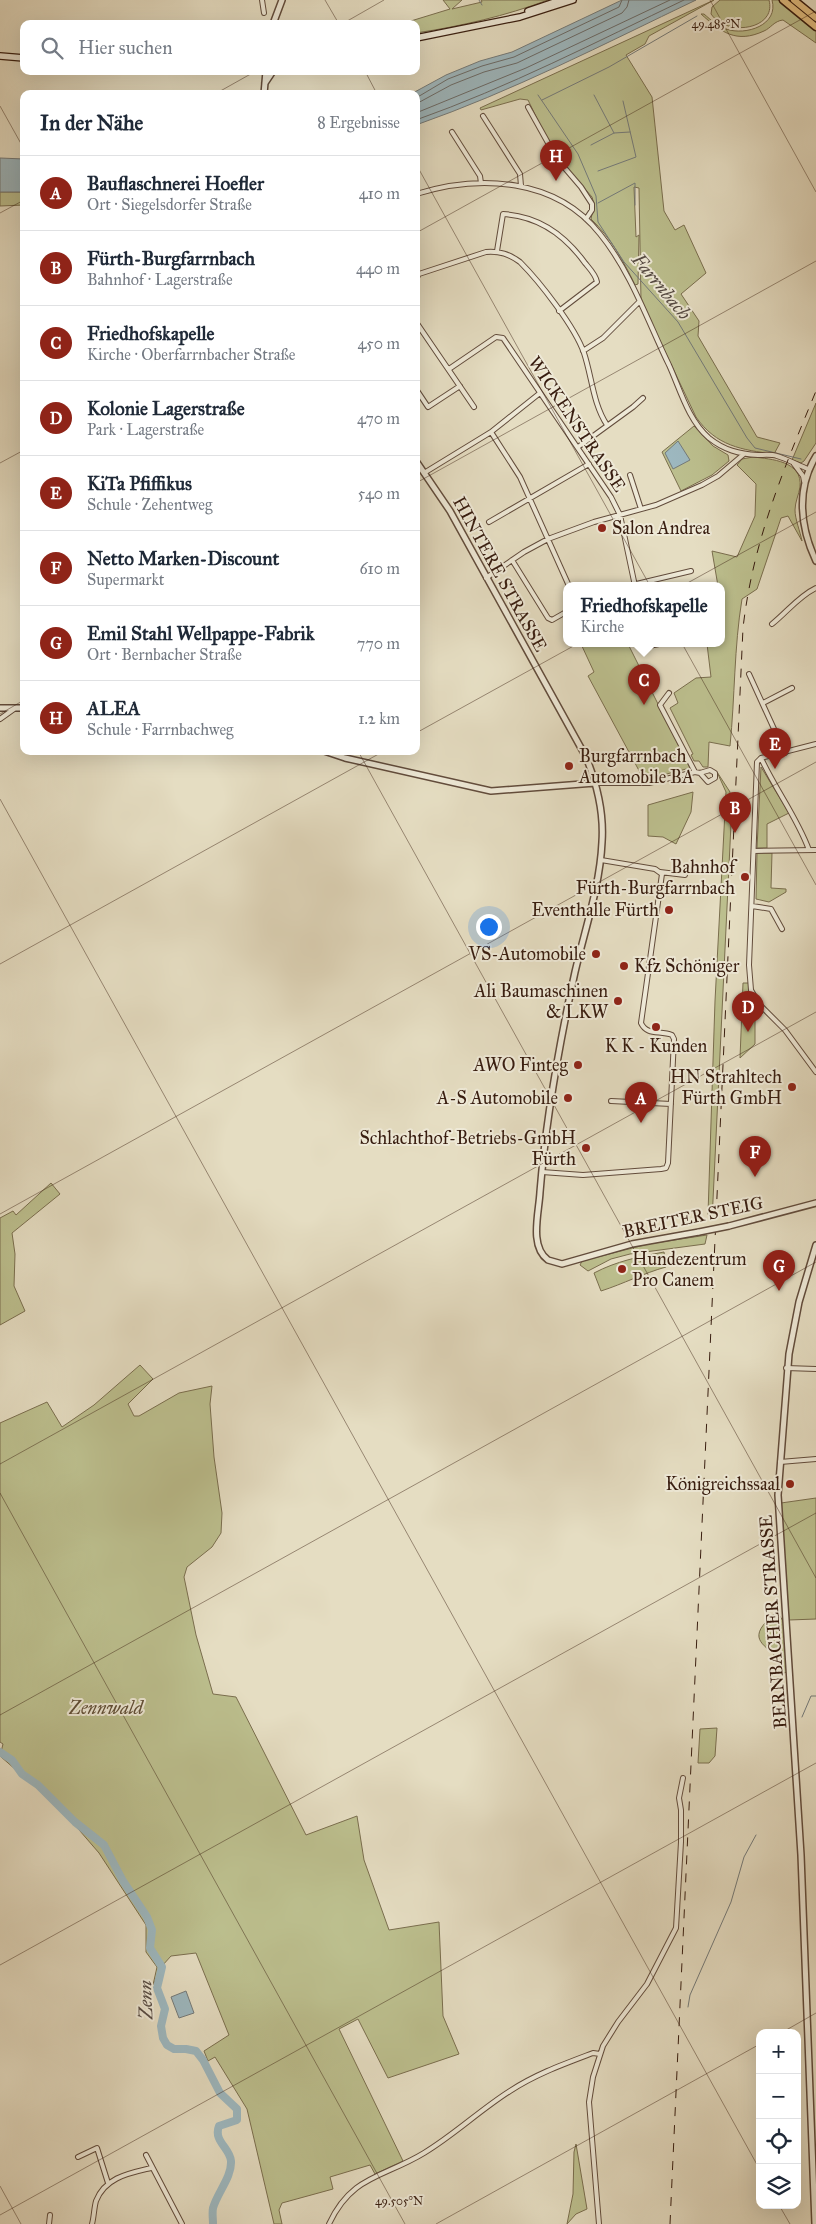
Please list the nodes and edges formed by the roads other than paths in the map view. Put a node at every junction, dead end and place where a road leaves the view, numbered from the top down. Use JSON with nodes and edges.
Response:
{"nodes":[{"id":1,"x":262,"y":0,"type":"edge"},
{"id":2,"x":282,"y":0,"type":"edge"},
{"id":3,"x":561,"y":0,"type":"edge"},
{"id":4,"x":574,"y":0,"type":"edge"},
{"id":5,"x":783,"y":0,"type":"edge"},
{"id":6,"x":794,"y":0,"type":"edge"},
{"id":7,"x":264,"y":13,"type":"dead end"},
{"id":8,"x":816,"y":18,"type":"edge"},
{"id":9,"x":274,"y":20,"type":"edge"},
{"id":10,"x":495,"y":22,"type":"junction"},
{"id":11,"x":816,"y":27,"type":"edge"},
{"id":12,"x":420,"y":37,"type":"edge"},
{"id":13,"x":0,"y":56,"type":"edge"},
{"id":14,"x":20,"y":58,"type":"edge"},
{"id":15,"x":266,"y":75,"type":"edge"},
{"id":16,"x":270,"y":75,"type":"edge"},
{"id":17,"x":265,"y":83,"type":"junction"},
{"id":18,"x":264,"y":90,"type":"edge"},
{"id":19,"x":528,"y":107,"type":"dead end"},
{"id":20,"x":483,"y":116,"type":"dead end"},
{"id":21,"x":452,"y":132,"type":"dead end"},
{"id":22,"x":481,"y":183,"type":"junction"},
{"id":23,"x":521,"y":186,"type":"junction"},
{"id":24,"x":420,"y":193,"type":"edge"},
{"id":25,"x":586,"y":219,"type":"junction"},
{"id":26,"x":497,"y":251,"type":"junction"},
{"id":27,"x":420,"y":271,"type":"edge"},
{"id":28,"x":639,"y":302,"type":"junction"},
{"id":29,"x":559,"y":311,"type":"junction"},
{"id":30,"x":420,"y":328,"type":"edge"},
{"id":31,"x":583,"y":351,"type":"junction"},
{"id":32,"x":449,"y":369,"type":"junction"},
{"id":33,"x":460,"y":386,"type":"junction"},
{"id":34,"x":540,"y":393,"type":"junction"},
{"id":35,"x":420,"y":395,"type":"edge"},
{"id":36,"x":643,"y":398,"type":"dead end"},
{"id":37,"x":474,"y":408,"type":"dead end"},
{"id":38,"x":607,"y":425,"type":"junction"},
{"id":39,"x":491,"y":432,"type":"junction"},
{"id":40,"x":578,"y":447,"type":"junction"},
{"id":41,"x":734,"y":452,"type":"junction"},
{"id":42,"x":744,"y":454,"type":"junction"},
{"id":43,"x":816,"y":456,"type":"edge"},
{"id":44,"x":793,"y":462,"type":"junction"},
{"id":45,"x":590,"y":464,"type":"junction"},
{"id":46,"x":731,"y":464,"type":"junction"},
{"id":47,"x":420,"y":467,"type":"edge"},
{"id":48,"x":808,"y":469,"type":"junction"},
{"id":49,"x":424,"y":473,"type":"junction"},
{"id":50,"x":630,"y":475,"type":"dead end"},
{"id":51,"x":805,"y":484,"type":"junction"},
{"id":52,"x":530,"y":499,"type":"junction"},
{"id":53,"x":641,"y":509,"type":"junction"},
{"id":54,"x":620,"y":515,"type":"junction"},
{"id":55,"x":489,"y":522,"type":"dead end"},
{"id":56,"x":548,"y":539,"type":"junction"},
{"id":57,"x":512,"y":560,"type":"junction"},
{"id":58,"x":816,"y":561,"type":"edge"},
{"id":59,"x":691,"y":571,"type":"dead end"},
{"id":60,"x":486,"y":578,"type":"junction"},
{"id":61,"x":567,"y":582,"type":"edge"},
{"id":62,"x":634,"y":582,"type":"edge"},
{"id":63,"x":647,"y":582,"type":"edge"},
{"id":64,"x":816,"y":588,"type":"edge"},
{"id":65,"x":563,"y":614,"type":"edge"},
{"id":66,"x":772,"y":624,"type":"dead end"},
{"id":67,"x":749,"y":674,"type":"dead end"},
{"id":68,"x":792,"y":688,"type":"dead end"},
{"id":69,"x":669,"y":693,"type":"dead end"},
{"id":70,"x":763,"y":703,"type":"junction"},
{"id":71,"x":0,"y":708,"type":"edge"},
{"id":72,"x":20,"y":708,"type":"edge"},
{"id":73,"x":14,"y":709,"type":"junction"},
{"id":74,"x":0,"y":719,"type":"edge"},
{"id":75,"x":816,"y":744,"type":"edge"},
{"id":76,"x":785,"y":752,"type":"junction"},
{"id":77,"x":335,"y":755,"type":"edge"},
{"id":78,"x":760,"y":759,"type":"junction"},
{"id":79,"x":695,"y":772,"type":"junction"},
{"id":80,"x":700,"y":773,"type":"dead end"},
{"id":81,"x":595,"y":783,"type":"junction"},
{"id":82,"x":808,"y":850,"type":"junction"},
{"id":83,"x":816,"y":850,"type":"edge"},
{"id":84,"x":754,"y":851,"type":"junction"},
{"id":85,"x":601,"y":860,"type":"junction"},
{"id":86,"x":660,"y":872,"type":"junction"},
{"id":87,"x":685,"y":875,"type":"dead end"},
{"id":88,"x":752,"y":906,"type":"junction"},
{"id":89,"x":782,"y":929,"type":"dead end"},
{"id":90,"x":816,"y":1072,"type":"edge"},
{"id":91,"x":611,"y":1101,"type":"dead end"},
{"id":92,"x":671,"y":1104,"type":"junction"},
{"id":93,"x":542,"y":1172,"type":"junction"},
{"id":94,"x":816,"y":1199,"type":"edge"},
{"id":95,"x":816,"y":1203,"type":"edge"},
{"id":96,"x":804,"y":1205,"type":"junction"},
{"id":97,"x":816,"y":1245,"type":"edge"},
{"id":98,"x":786,"y":1368,"type":"junction"},
{"id":99,"x":816,"y":1369,"type":"edge"},
{"id":100,"x":816,"y":1459,"type":"edge"},
{"id":101,"x":780,"y":1462,"type":"junction"},
{"id":102,"x":683,"y":1778,"type":"dead end"},
{"id":103,"x":600,"y":2054,"type":"junction"},
{"id":104,"x":146,"y":2155,"type":"dead end"},
{"id":105,"x":78,"y":2157,"type":"dead end"},
{"id":106,"x":152,"y":2168,"type":"junction"},
{"id":107,"x":108,"y":2184,"type":"junction"},
{"id":108,"x":50,"y":2215,"type":"dead end"},
{"id":109,"x":49,"y":2224,"type":"edge"},
{"id":110,"x":92,"y":2224,"type":"edge"},
{"id":111,"x":182,"y":2224,"type":"edge"},
{"id":112,"x":329,"y":2224,"type":"edge"},
{"id":113,"x":599,"y":2224,"type":"edge"},
{"id":114,"x":815,"y":2224,"type":"edge"}],
"edges":[{"from":1,"to":7,"type":"street"},
{"from":2,"to":9,"type":"street"},
{"from":3,"to":10,"type":"main road"},
{"from":4,"to":10,"type":"main road"},
{"from":5,"to":11,"type":"main road"},
{"from":6,"to":8,"type":"main road"},
{"from":10,"to":12,"type":"main road"},
{"from":13,"to":14,"type":"main road"},
{"from":15,"to":17,"type":"street"},
{"from":16,"to":17,"type":"street"},
{"from":17,"to":18,"type":"street"},
{"from":19,"to":25,"type":"street"},
{"from":20,"to":23,"type":"street"},
{"from":21,"to":22,"type":"street"},
{"from":22,"to":23,"type":"street"},
{"from":22,"to":24,"type":"street"},
{"from":23,"to":25,"type":"street"},
{"from":25,"to":28,"type":"street"},
{"from":26,"to":27,"type":"street"},
{"from":26,"to":29,"type":"street"},
{"from":26,"to":29,"type":"street"},
{"from":28,"to":31,"type":"street"},
{"from":28,"to":41,"type":"street"},
{"from":29,"to":31,"type":"street"},
{"from":30,"to":32,"type":"street"},
{"from":31,"to":38,"type":"street"},
{"from":32,"to":33,"type":"street"},
{"from":32,"to":34,"type":"street","name":"WICKENSTRASSE"},
{"from":33,"to":35,"type":"street"},
{"from":33,"to":37,"type":"street"},
{"from":34,"to":39,"type":"street"},
{"from":34,"to":40,"type":"street","name":"WICKENSTRASSE"},
{"from":36,"to":38,"type":"street"},
{"from":38,"to":40,"type":"street"},
{"from":39,"to":49,"type":"street"},
{"from":39,"to":52,"type":"street"},
{"from":40,"to":45,"type":"street","name":"WICKENSTRASSE"},
{"from":41,"to":42,"type":"street"},
{"from":41,"to":46,"type":"street"},
{"from":42,"to":44,"type":"street"},
{"from":42,"to":46,"type":"street"},
{"from":43,"to":48,"type":"street"},
{"from":44,"to":48,"type":"street"},
{"from":44,"to":51,"type":"street"},
{"from":45,"to":52,"type":"street"},
{"from":45,"to":54,"type":"street","name":"WICKENSTRASSE"},
{"from":46,"to":53,"type":"street"},
{"from":47,"to":49,"type":"street","name":"HINTERE STRASSE"},
{"from":48,"to":51,"type":"street"},
{"from":49,"to":60,"type":"street","name":"HINTERE STRASSE"},
{"from":50,"to":53,"type":"street"},
{"from":51,"to":58,"type":"street"},
{"from":52,"to":55,"type":"street"},
{"from":52,"to":56,"type":"street"},
{"from":53,"to":54,"type":"street"},
{"from":54,"to":56,"type":"street"},
{"from":54,"to":62,"type":"street","name":"WICKENSTRASSE"},
{"from":56,"to":57,"type":"street"},
{"from":56,"to":61,"type":"street"},
{"from":57,"to":60,"type":"street"},
{"from":57,"to":65,"type":"street"},
{"from":59,"to":63,"type":"street"},
{"from":60,"to":81,"type":"street","name":"HINTERE STRASSE"},
{"from":64,"to":66,"type":"street"},
{"from":67,"to":70,"type":"street"},
{"from":68,"to":70,"type":"street"},
{"from":69,"to":79,"type":"street"},
{"from":70,"to":76,"type":"street"},
{"from":71,"to":73,"type":"street"},
{"from":72,"to":73,"type":"street"},
{"from":73,"to":74,"type":"street"},
{"from":75,"to":76,"type":"street"},
{"from":76,"to":78,"type":"street"},
{"from":77,"to":81,"type":"street"},
{"from":78,"to":82,"type":"street"},
{"from":78,"to":84,"type":"street"},
{"from":79,"to":80,"type":"street"},
{"from":79,"to":81,"type":"street"},
{"from":81,"to":85,"type":"street","name":"HINTERE STRASSE"},
{"from":82,"to":83,"type":"street"},
{"from":82,"to":84,"type":"street"},
{"from":84,"to":88,"type":"street"},
{"from":85,"to":86,"type":"street"},
{"from":85,"to":93,"type":"street","name":"HINTERE STRASSE"},
{"from":86,"to":87,"type":"street"},
{"from":86,"to":92,"type":"street"},
{"from":88,"to":89,"type":"street"},
{"from":88,"to":90,"type":"street"},
{"from":91,"to":92,"type":"street"},
{"from":92,"to":93,"type":"street"},
{"from":93,"to":96,"type":"street","name":"BREITER STEIG","bridge":true},
{"from":94,"to":96,"type":"street"},
{"from":95,"to":96,"type":"street","name":"BREITER STEIG"},
{"from":97,"to":98,"type":"street","name":"BERNBACHER STRASSE"},
{"from":98,"to":99,"type":"street"},
{"from":98,"to":101,"type":"street","name":"BERNBACHER STRASSE"},
{"from":100,"to":101,"type":"street"},
{"from":101,"to":114,"type":"street","name":"BERNBACHER STRASSE"},
{"from":102,"to":103,"type":"street"},
{"from":103,"to":112,"type":"street"},
{"from":103,"to":113,"type":"street"},
{"from":104,"to":106,"type":"street"},
{"from":105,"to":107,"type":"street"},
{"from":106,"to":107,"type":"street"},
{"from":106,"to":111,"type":"street"},
{"from":107,"to":110,"type":"street"},
{"from":108,"to":109,"type":"street"}]}
